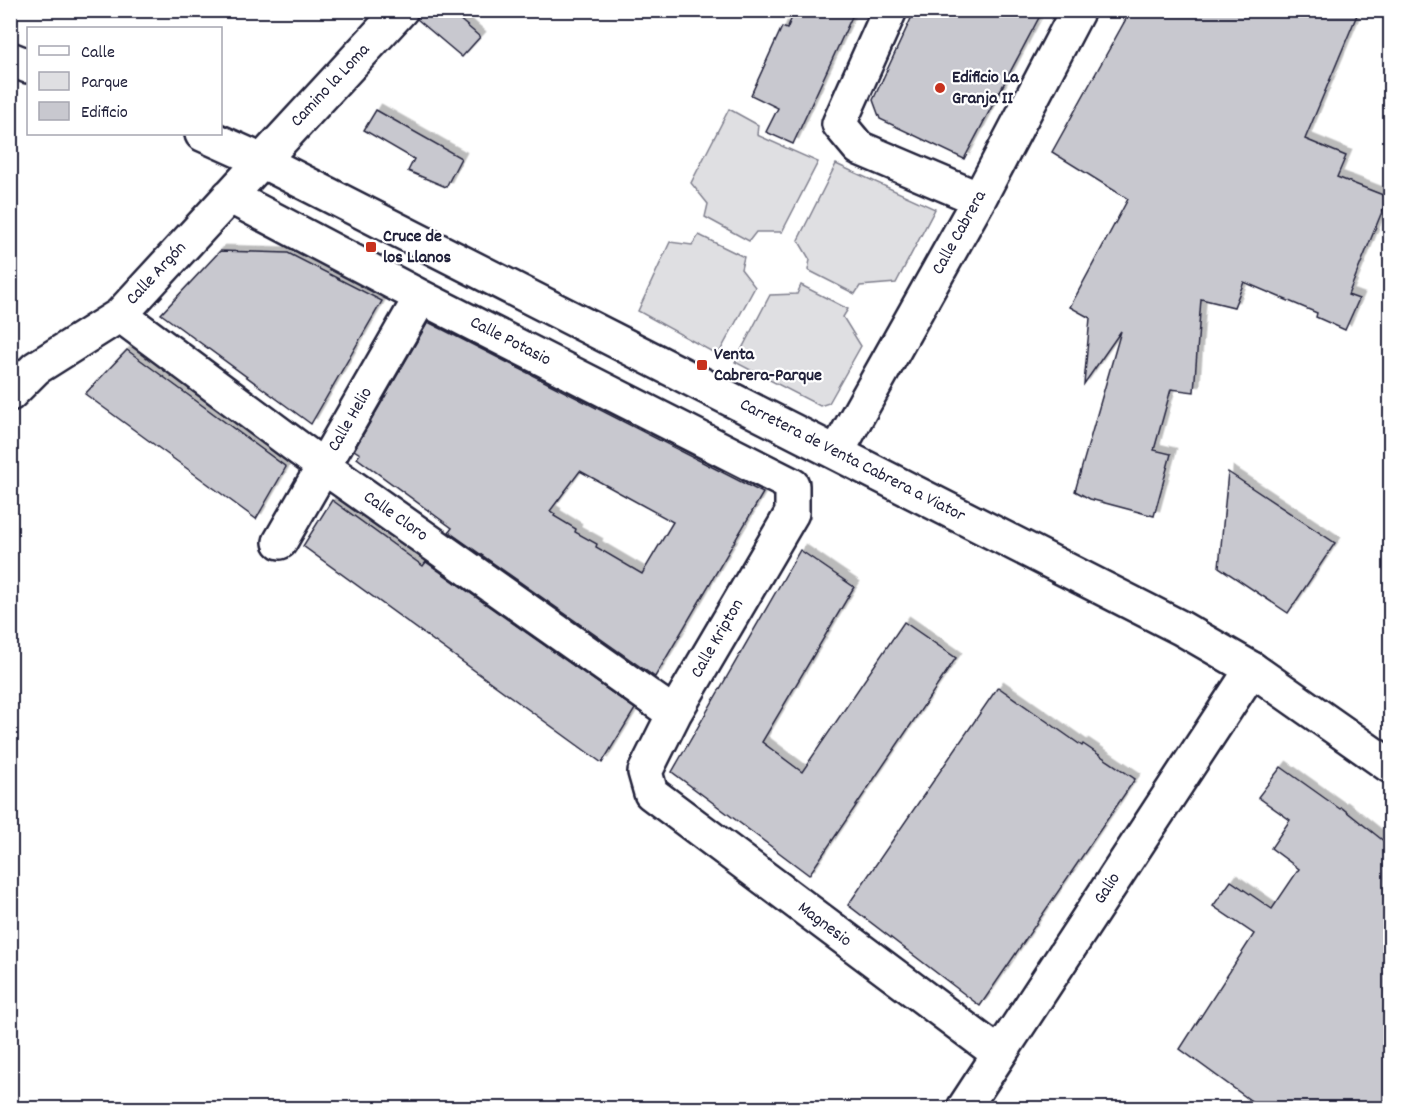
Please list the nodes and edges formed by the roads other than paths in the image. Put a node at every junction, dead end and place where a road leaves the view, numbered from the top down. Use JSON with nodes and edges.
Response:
{"nodes":[{"id":1,"x":401,"y":10,"type":"edge"},
{"id":2,"x":890,"y":10,"type":"edge"},
{"id":3,"x":1078,"y":10,"type":"edge"},
{"id":4,"x":10,"y":59,"type":"edge"},
{"id":5,"x":27,"y":66,"type":"edge"},
{"id":6,"x":204,"y":135,"type":"edge"},
{"id":7,"x":262,"y":161,"type":"junction"},
{"id":8,"x":229,"y":196,"type":"junction"},
{"id":9,"x":979,"y":199,"type":"junction"},
{"id":10,"x":421,"y":297,"type":"junction"},
{"id":11,"x":120,"y":315,"type":"junction"},
{"id":12,"x":10,"y":394,"type":"edge"},
{"id":13,"x":837,"y":452,"type":"junction"},
{"id":14,"x":324,"y":467,"type":"junction"},
{"id":15,"x":792,"y":485,"type":"joint"},
{"id":16,"x":280,"y":542,"type":"dead end"},
{"id":17,"x":1252,"y":669,"type":"junction"},
{"id":18,"x":674,"y":714,"type":"junction"},
{"id":19,"x":1390,"y":766,"type":"edge"},
{"id":20,"x":651,"y":793,"type":"joint"},
{"id":21,"x":999,"y":1054,"type":"junction"},
{"id":22,"x":964,"y":1108,"type":"edge"}],
"edges":[{"from":1,"to":7,"type":"street","name":"Camino la Loma"},
{"from":2,"to":9,"type":"street"},
{"from":3,"to":9,"type":"street","name":"Calle Cabrera"},
{"from":4,"to":5,"type":"street"},
{"from":6,"to":7,"type":"street","name":"Carretera de Venta Cabrera a Viator"},
{"from":7,"to":8,"type":"street","name":"Calle Argón"},
{"from":7,"to":13,"type":"street","name":"Carretera de Venta Cabrera a Viator"},
{"from":8,"to":10,"type":"street","name":"Calle Potasio"},
{"from":8,"to":11,"type":"street","name":"Calle Argón"},
{"from":9,"to":13,"type":"street","name":"Calle Cabrera"},
{"from":10,"to":14,"type":"street","name":"Calle Helio"},
{"from":10,"to":15,"type":"street","name":"Calle Potasio"},
{"from":11,"to":12,"type":"street","name":"Calle Argón"},
{"from":11,"to":14,"type":"street","name":"Calle Cloro"},
{"from":13,"to":17,"type":"street","name":"Carretera de Venta Cabrera a Viator"},
{"from":14,"to":16,"type":"street","name":"Calle Helio"},
{"from":14,"to":18,"type":"street","name":"Calle Cloro"},
{"from":15,"to":18,"type":"street","name":"Calle Kripton"},
{"from":17,"to":19,"type":"street","name":"Carretera de Venta Cabrera a Viator"},
{"from":17,"to":21,"type":"street","name":"Galio"},
{"from":18,"to":20,"type":"street","name":"Calle Kripton"},
{"from":20,"to":21,"type":"street","name":"Magnesio"},
{"from":21,"to":22,"type":"street","name":"Galio"}]}
